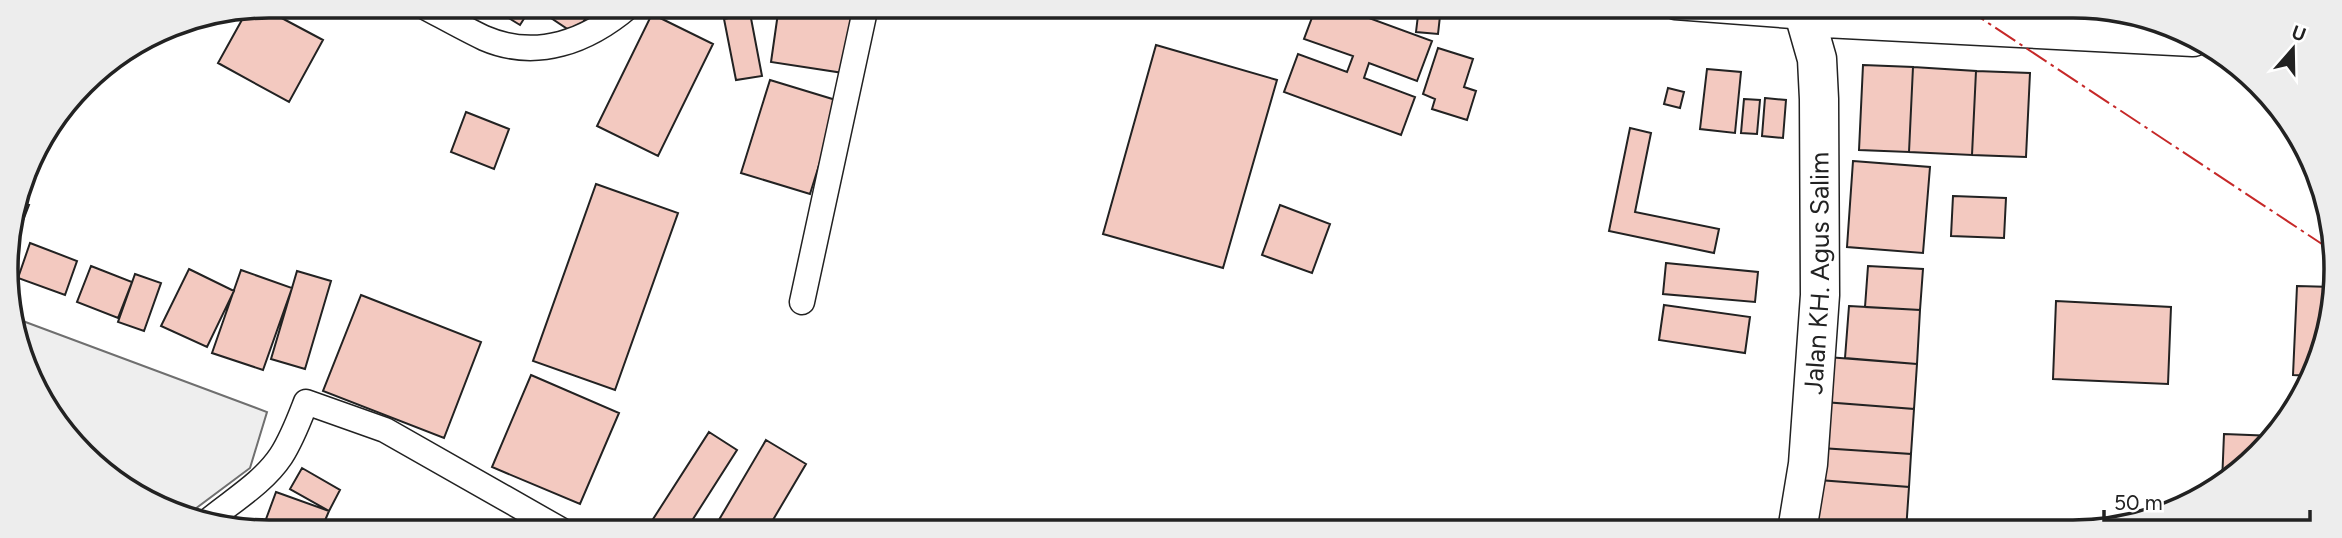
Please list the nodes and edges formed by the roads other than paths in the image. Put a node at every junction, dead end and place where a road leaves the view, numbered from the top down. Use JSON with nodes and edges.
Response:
{"nodes":[{"id":1,"x":446,"y":18,"type":"edge"},
{"id":2,"x":616,"y":18,"type":"edge"},
{"id":3,"x":863,"y":18,"type":"edge"},
{"id":4,"x":1805,"y":18,"type":"edge"},
{"id":5,"x":1824,"y":18,"type":"edge"},
{"id":6,"x":2165,"y":36,"type":"edge"},
{"id":7,"x":802,"y":302,"type":"dead end"},
{"id":8,"x":216,"y":515,"type":"edge"},
{"id":9,"x":543,"y":520,"type":"edge"},
{"id":10,"x":1799,"y":520,"type":"edge"}],
"edges":[{"from":1,"to":2,"type":"street"},
{"from":3,"to":7,"type":"street"},
{"from":4,"to":10,"type":"main road","name":"Jalan KH. Agus Salim"},
{"from":5,"to":6,"type":"main road"},
{"from":8,"to":9,"type":"street"}]}
